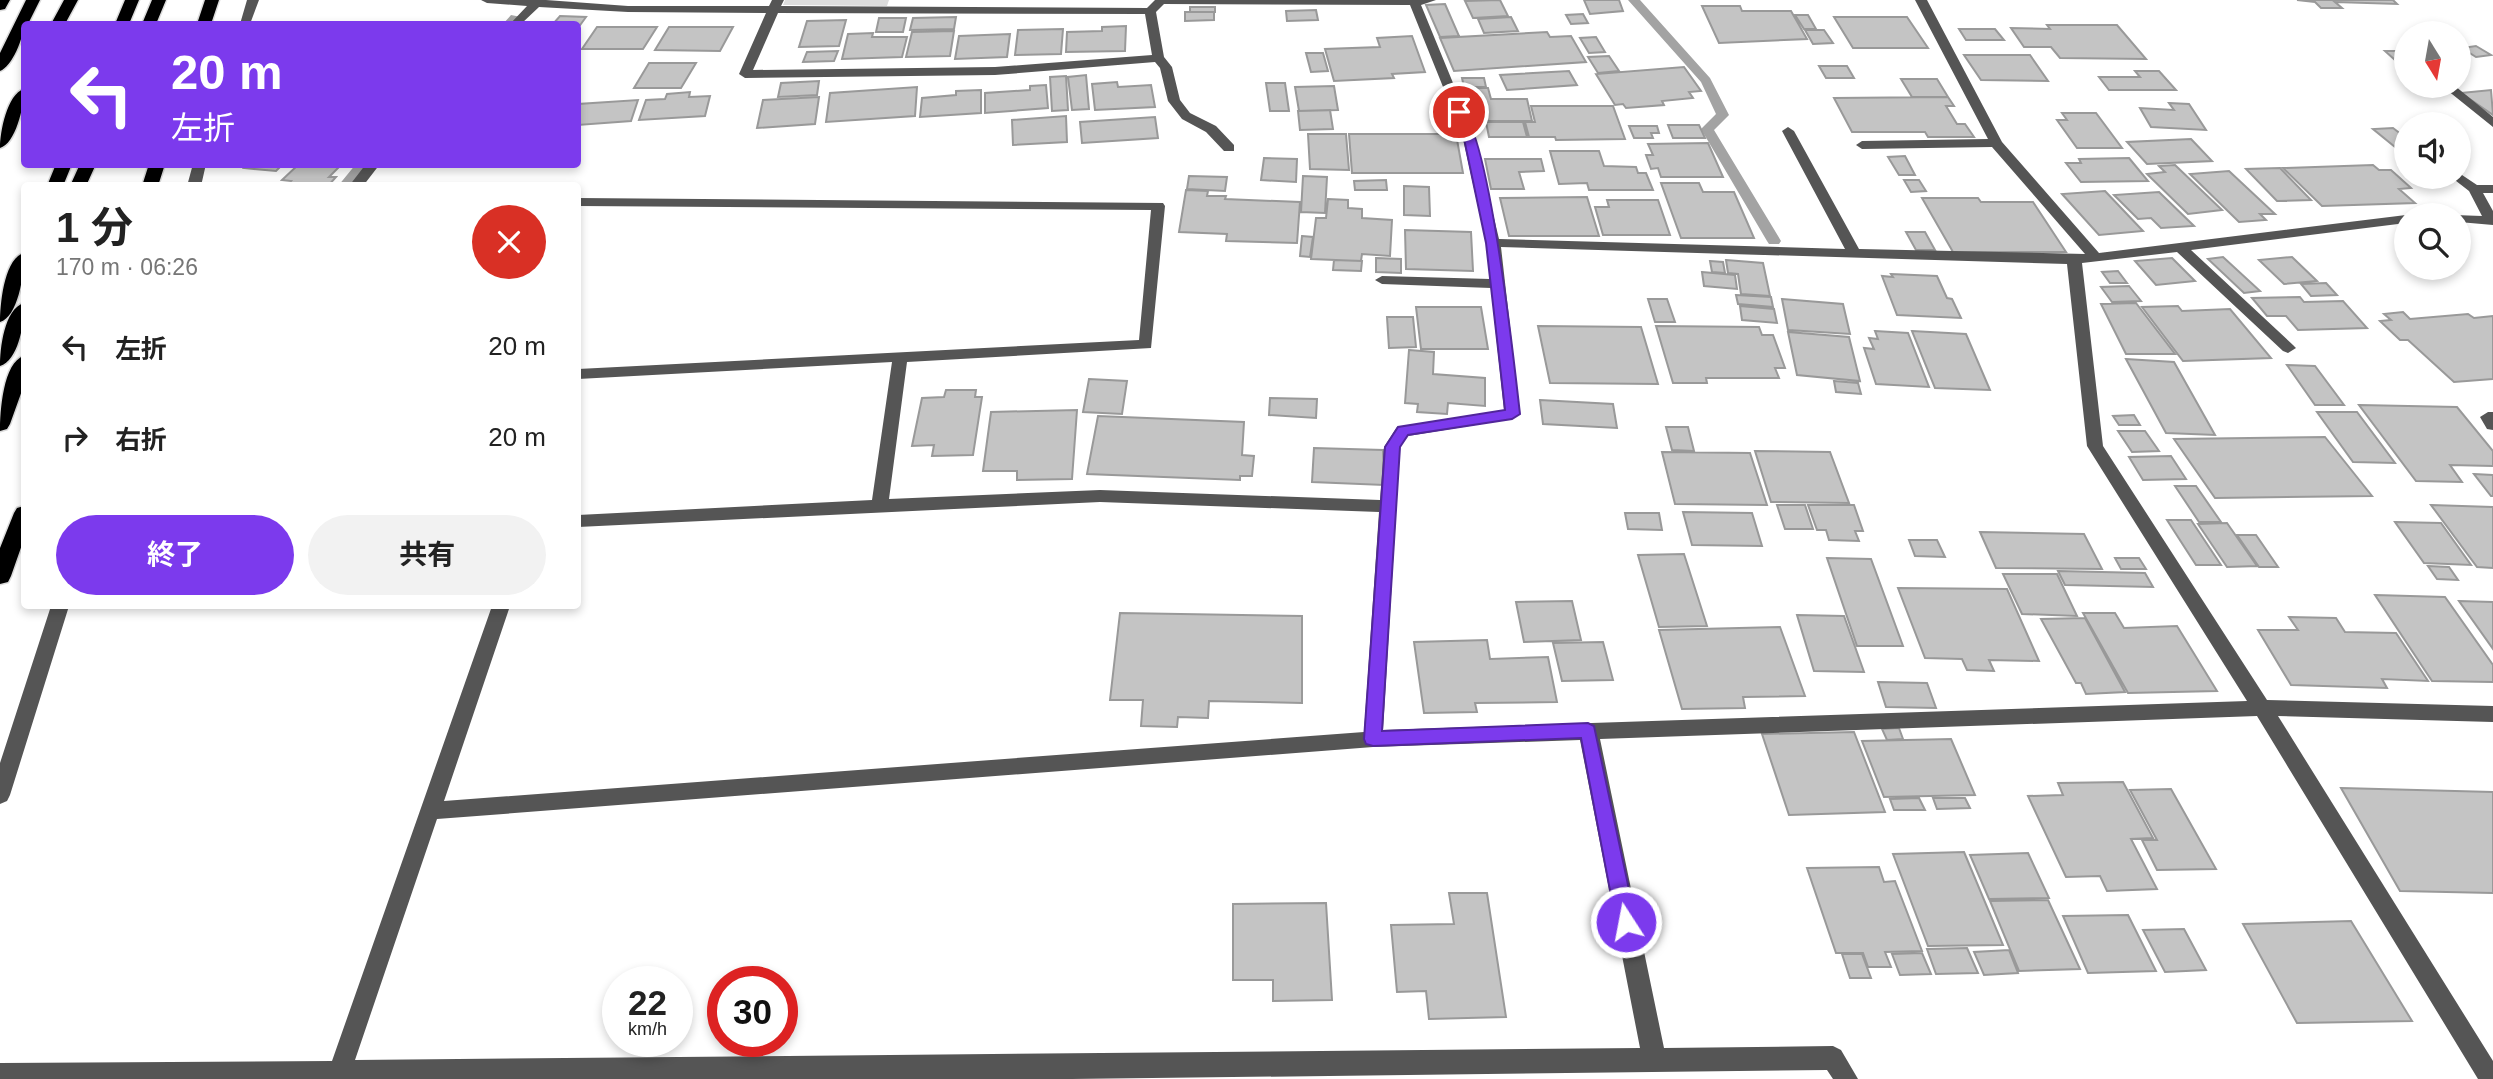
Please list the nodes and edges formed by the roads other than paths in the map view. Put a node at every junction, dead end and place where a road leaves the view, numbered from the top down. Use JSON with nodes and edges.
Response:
{"nodes":[{"id":1,"x":3,"y":0,"type":"edge"},
{"id":2,"x":33,"y":0,"type":"edge"},
{"id":3,"x":71,"y":0,"type":"edge"},
{"id":4,"x":132,"y":0,"type":"edge"},
{"id":5,"x":159,"y":0,"type":"edge"},
{"id":6,"x":167,"y":0,"type":"edge"},
{"id":7,"x":212,"y":0,"type":"edge"},
{"id":8,"x":253,"y":0,"type":"edge"},
{"id":9,"x":487,"y":0,"type":"edge"},
{"id":10,"x":1430,"y":0,"type":"edge"},
{"id":11,"x":1921,"y":0,"type":"edge"},
{"id":12,"x":538,"y":2,"type":"edge"},
{"id":13,"x":1414,"y":2,"type":"junction"},
{"id":14,"x":776,"y":4,"type":"edge"},
{"id":15,"x":1135,"y":5,"type":"edge"},
{"id":16,"x":0,"y":6,"type":"edge"},
{"id":17,"x":1150,"y":11,"type":"junction"},
{"id":18,"x":23,"y":21,"type":"edge"},
{"id":19,"x":60,"y":21,"type":"edge"},
{"id":20,"x":123,"y":21,"type":"edge"},
{"id":21,"x":150,"y":21,"type":"edge"},
{"id":22,"x":158,"y":21,"type":"edge"},
{"id":23,"x":205,"y":21,"type":"edge"},
{"id":24,"x":246,"y":21,"type":"edge"},
{"id":25,"x":519,"y":21,"type":"edge"},
{"id":26,"x":21,"y":24,"type":"edge"},
{"id":27,"x":1158,"y":58,"type":"junction"},
{"id":28,"x":0,"y":67,"type":"edge"},
{"id":29,"x":2463,"y":98,"type":"edge"},
{"id":30,"x":21,"y":99,"type":"edge"},
{"id":31,"x":2493,"y":123,"type":"edge"},
{"id":32,"x":1788,"y":131,"type":"dead end"},
{"id":33,"x":0,"y":143,"type":"edge"},
{"id":34,"x":1996,"y":143,"type":"junction"},
{"id":35,"x":1862,"y":145,"type":"dead end"},
{"id":36,"x":1229,"y":148,"type":"dead end"},
{"id":37,"x":371,"y":168,"type":"edge"},
{"id":38,"x":358,"y":182,"type":"edge"},
{"id":39,"x":2471,"y":186,"type":"edge"},
{"id":40,"x":2474,"y":188,"type":"junction"},
{"id":41,"x":2493,"y":189,"type":"edge"},
{"id":42,"x":581,"y":202,"type":"edge"},
{"id":43,"x":2471,"y":219,"type":"edge"},
{"id":44,"x":2394,"y":221,"type":"edge"},
{"id":45,"x":2493,"y":221,"type":"edge"},
{"id":46,"x":1493,"y":243,"type":"junction"},
{"id":47,"x":2182,"y":248,"type":"junction"},
{"id":48,"x":1855,"y":255,"type":"junction"},
{"id":49,"x":2095,"y":257,"type":"junction"},
{"id":50,"x":2074,"y":260,"type":"junction"},
{"id":51,"x":21,"y":265,"type":"edge"},
{"id":52,"x":1382,"y":280,"type":"dead end"},
{"id":53,"x":1496,"y":284,"type":"junction"},
{"id":54,"x":21,"y":315,"type":"edge"},
{"id":55,"x":0,"y":316,"type":"edge"},
{"id":56,"x":2288,"y":348,"type":"dead end"},
{"id":57,"x":900,"y":357,"type":"junction"},
{"id":58,"x":0,"y":360,"type":"edge"},
{"id":59,"x":21,"y":370,"type":"edge"},
{"id":60,"x":581,"y":374,"type":"edge"},
{"id":61,"x":2493,"y":417,"type":"edge"},
{"id":62,"x":0,"y":424,"type":"edge"},
{"id":63,"x":2493,"y":425,"type":"edge"},
{"id":64,"x":880,"y":506,"type":"junction"},
{"id":65,"x":1388,"y":506,"type":"junction"},
{"id":66,"x":21,"y":521,"type":"edge"},
{"id":67,"x":581,"y":521,"type":"edge"},
{"id":68,"x":0,"y":576,"type":"edge"},
{"id":69,"x":59,"y":609,"type":"edge"},
{"id":70,"x":500,"y":609,"type":"edge"},
{"id":71,"x":2262,"y":708,"type":"junction"},
{"id":72,"x":2493,"y":714,"type":"edge"},
{"id":73,"x":1588,"y":731,"type":"junction"},
{"id":74,"x":1373,"y":739,"type":"junction"},
{"id":75,"x":0,"y":795,"type":"edge"},
{"id":76,"x":430,"y":810,"type":"junction"},
{"id":77,"x":1654,"y":1059,"type":"junction"},
{"id":78,"x":1061,"y":1072,"type":"edge"},
{"id":79,"x":0,"y":1075,"type":"edge"},
{"id":80,"x":338,"y":1075,"type":"edge"},
{"id":81,"x":1846,"y":1079,"type":"edge"},
{"id":82,"x":2491,"y":1079,"type":"edge"}],
"edges":[{"from":1,"to":16,"type":"highway"},
{"from":2,"to":18,"type":"highway"},
{"from":3,"to":19,"type":"highway"},
{"from":4,"to":20,"type":"highway"},
{"from":5,"to":21,"type":"highway"},
{"from":6,"to":22,"type":"highway"},
{"from":7,"to":23,"type":"highway"},
{"from":8,"to":24,"type":"street"},
{"from":9,"to":12,"type":"street"},
{"from":10,"to":13,"type":"street"},
{"from":11,"to":34,"type":"street"},
{"from":12,"to":14,"type":"street"},
{"from":12,"to":25,"type":"street"},
{"from":13,"to":17,"type":"street"},
{"from":13,"to":46,"type":"street"},
{"from":14,"to":15,"type":"street"},
{"from":14,"to":27,"type":"street"},
{"from":15,"to":17,"type":"street"},
{"from":17,"to":27,"type":"street"},
{"from":26,"to":28,"type":"highway"},
{"from":27,"to":36,"type":"street"},
{"from":29,"to":31,"type":"street"},
{"from":30,"to":33,"type":"highway"},
{"from":32,"to":48,"type":"street"},
{"from":34,"to":35,"type":"street"},
{"from":34,"to":49,"type":"street"},
{"from":37,"to":38,"type":"street"},
{"from":39,"to":40,"type":"street"},
{"from":40,"to":41,"type":"street"},
{"from":40,"to":45,"type":"street"},
{"from":42,"to":57,"type":"street"},
{"from":43,"to":45,"type":"street"},
{"from":44,"to":47,"type":"street"},
{"from":46,"to":48,"type":"street"},
{"from":46,"to":53,"type":"street"},
{"from":47,"to":49,"type":"street"},
{"from":47,"to":56,"type":"street"},
{"from":48,"to":50,"type":"street"},
{"from":49,"to":50,"type":"street"},
{"from":50,"to":71,"type":"street"},
{"from":51,"to":55,"type":"highway"},
{"from":52,"to":53,"type":"street"},
{"from":53,"to":65,"type":"street"},
{"from":54,"to":58,"type":"highway"},
{"from":57,"to":60,"type":"street"},
{"from":57,"to":64,"type":"street"},
{"from":59,"to":62,"type":"highway"},
{"from":61,"to":63,"type":"street"},
{"from":64,"to":65,"type":"street"},
{"from":64,"to":67,"type":"street"},
{"from":65,"to":74,"type":"street"},
{"from":66,"to":68,"type":"highway"},
{"from":69,"to":75,"type":"street"},
{"from":70,"to":76,"type":"street"},
{"from":71,"to":72,"type":"street"},
{"from":71,"to":73,"type":"street"},
{"from":71,"to":82,"type":"street"},
{"from":73,"to":74,"type":"street"},
{"from":73,"to":77,"type":"street"},
{"from":74,"to":76,"type":"street"},
{"from":76,"to":80,"type":"street"},
{"from":77,"to":78,"type":"street"},
{"from":77,"to":81,"type":"street"},
{"from":78,"to":80,"type":"street"},
{"from":79,"to":80,"type":"street"}]}
